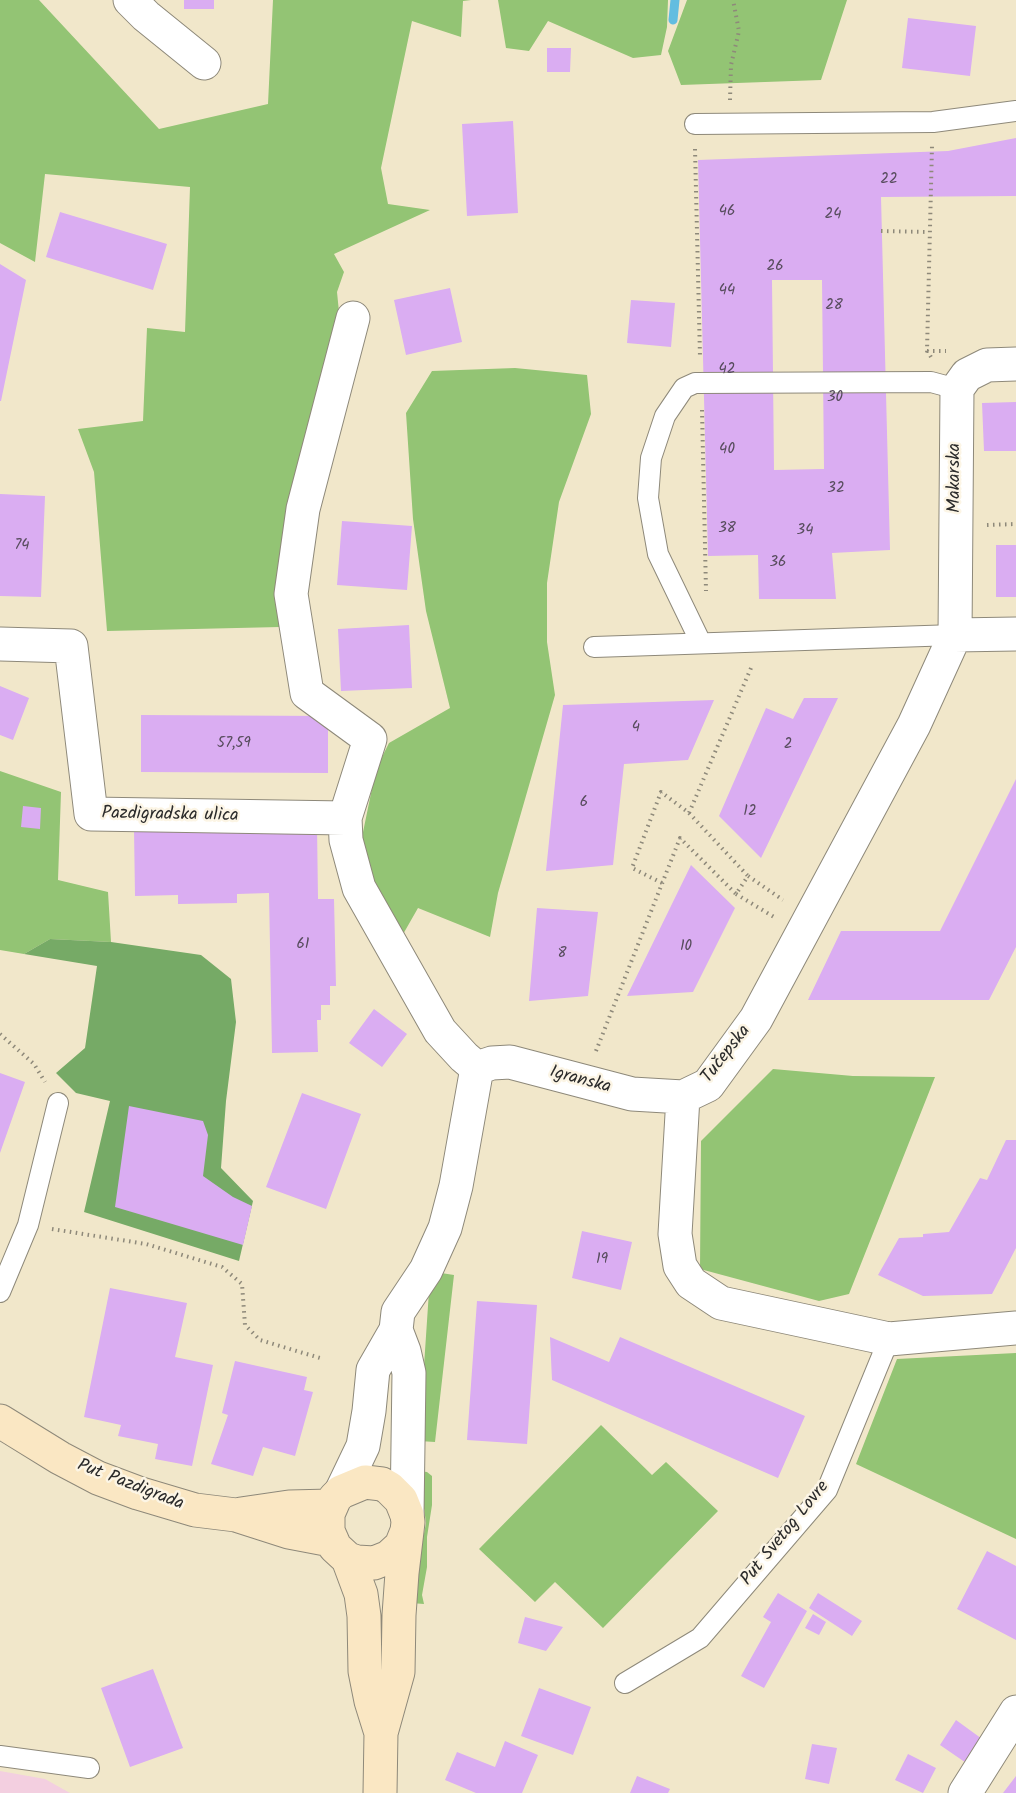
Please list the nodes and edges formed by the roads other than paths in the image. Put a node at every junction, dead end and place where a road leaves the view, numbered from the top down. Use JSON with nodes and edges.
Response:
{"nodes":[{"id":1,"x":130,"y":0,"type":"edge"},
{"id":2,"x":204,"y":63,"type":"dead end"},
{"id":3,"x":1016,"y":111,"type":"edge"},
{"id":4,"x":695,"y":124,"type":"dead end"},
{"id":5,"x":353,"y":318,"type":"dead end"},
{"id":6,"x":1016,"y":364,"type":"edge"},
{"id":7,"x":957,"y":389,"type":"junction"},
{"id":8,"x":1016,"y":634,"type":"edge"},
{"id":9,"x":955,"y":635,"type":"junction"},
{"id":10,"x":701,"y":643,"type":"junction"},
{"id":11,"x":0,"y":644,"type":"edge"},
{"id":12,"x":594,"y":646,"type":"dead end"},
{"id":13,"x":345,"y":818,"type":"junction"},
{"id":14,"x":477,"y":1068,"type":"junction"},
{"id":15,"x":683,"y":1097,"type":"junction"},
{"id":16,"x":58,"y":1103,"type":"road end"},
{"id":17,"x":0,"y":1292,"type":"edge"},
{"id":18,"x":1016,"y":1328,"type":"edge"},
{"id":19,"x":396,"y":1330,"type":"junction"},
{"id":20,"x":889,"y":1339,"type":"junction"},
{"id":21,"x":0,"y":1421,"type":"edge"},
{"id":22,"x":336,"y":1499,"type":"junction"},
{"id":23,"x":236,"y":1515,"type":"junction"},
{"id":24,"x":407,"y":1523,"type":"junction"},
{"id":25,"x":339,"y":1549,"type":"junction"},
{"id":26,"x":625,"y":1683,"type":"dead end"},
{"id":27,"x":1016,"y":1712,"type":"edge"},
{"id":28,"x":381,"y":1732,"type":"junction"},
{"id":29,"x":0,"y":1756,"type":"edge"},
{"id":30,"x":88,"y":1768,"type":"dead end"},
{"id":31,"x":380,"y":1793,"type":"edge"},
{"id":32,"x":965,"y":1793,"type":"edge"}],
"edges":[{"from":1,"to":2,"type":"street"},
{"from":3,"to":4,"type":"lane"},
{"from":5,"to":13,"type":"street"},
{"from":6,"to":7,"type":"street"},
{"from":7,"to":9,"type":"street","name":"Makarska"},
{"from":7,"to":10,"type":"lane"},
{"from":8,"to":9,"type":"street"},
{"from":9,"to":10,"type":"lane"},
{"from":9,"to":15,"type":"street","name":"Tučepska"},
{"from":10,"to":12,"type":"lane"},
{"from":11,"to":13,"type":"street","name":"Pazdigradska ulica"},
{"from":13,"to":14,"type":"street"},
{"from":14,"to":15,"type":"street","name":"Igranska"},
{"from":14,"to":19,"type":"street"},
{"from":15,"to":20,"type":"street","name":"Tučepska"},
{"from":16,"to":17,"type":"lane"},
{"from":18,"to":20,"type":"street","name":"Tučepska"},
{"from":19,"to":22,"type":"street"},
{"from":19,"to":24,"type":"street"},
{"from":20,"to":26,"type":"lane","name":"Put Svetog Lovre"},
{"from":21,"to":23,"type":"street","name":"Put Pazdigrada"},
{"from":22,"to":23,"type":"street","name":"Put Pazdigrada"},
{"from":22,"to":24,"type":"street"},
{"from":22,"to":25,"type":"street"},
{"from":23,"to":25,"type":"street","name":"Put Pazdigrada"},
{"from":24,"to":25,"type":"street"},
{"from":24,"to":28,"type":"street"},
{"from":25,"to":28,"type":"street"},
{"from":27,"to":32,"type":"street"},
{"from":28,"to":31,"type":"street"},
{"from":29,"to":30,"type":"lane"}]}
